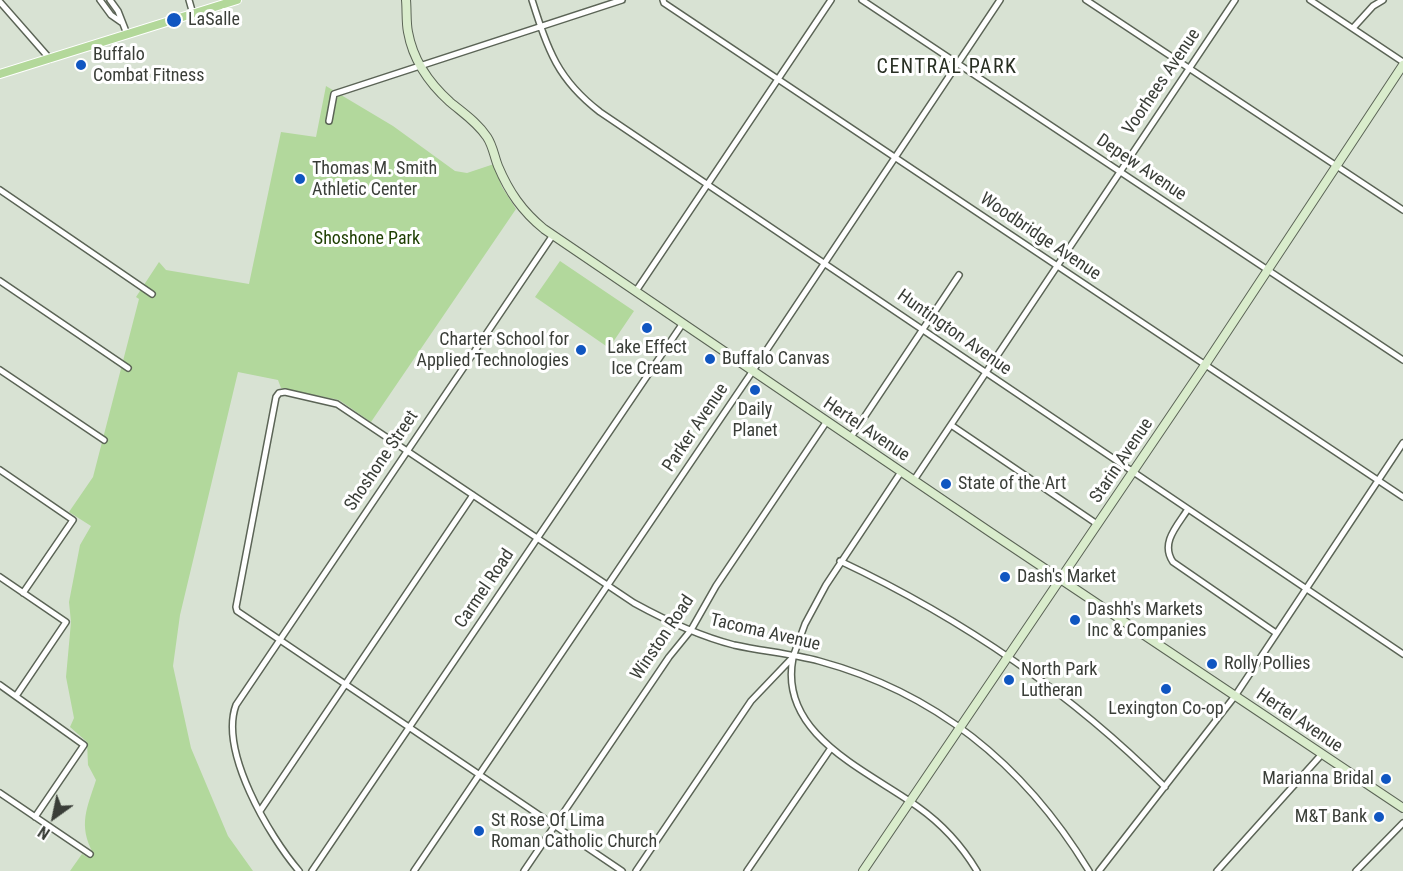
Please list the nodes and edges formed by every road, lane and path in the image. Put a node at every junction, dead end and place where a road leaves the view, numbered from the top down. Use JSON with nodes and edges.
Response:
{"nodes":[{"id":1,"x":100,"y":0,"type":"edge"},
{"id":2,"x":110,"y":0,"type":"edge"},
{"id":3,"x":189,"y":0,"type":"edge"},
{"id":4,"x":237,"y":0,"type":"edge"},
{"id":5,"x":406,"y":0,"type":"edge"},
{"id":6,"x":532,"y":0,"type":"edge"},
{"id":7,"x":622,"y":0,"type":"edge"},
{"id":8,"x":663,"y":0,"type":"edge"},
{"id":9,"x":831,"y":0,"type":"edge"},
{"id":10,"x":862,"y":0,"type":"edge"},
{"id":11,"x":1000,"y":0,"type":"edge"},
{"id":12,"x":1086,"y":0,"type":"edge"},
{"id":13,"x":1235,"y":0,"type":"edge"},
{"id":14,"x":1310,"y":0,"type":"edge"},
{"id":15,"x":1383,"y":0,"type":"edge"},
{"id":16,"x":0,"y":2,"type":"edge"},
{"id":17,"x":1374,"y":3,"type":"edge"},
{"id":18,"x":193,"y":14,"type":"junction"},
{"id":19,"x":121,"y":22,"type":"junction"},
{"id":20,"x":540,"y":26,"type":"junction"},
{"id":21,"x":1353,"y":28,"type":"junction"},
{"id":22,"x":127,"y":34,"type":"junction"},
{"id":23,"x":50,"y":59,"type":"junction"},
{"id":24,"x":957,"y":63,"type":"junction"},
{"id":25,"x":1403,"y":63,"type":"edge"},
{"id":26,"x":421,"y":66,"type":"junction"},
{"id":27,"x":1189,"y":68,"type":"junction"},
{"id":28,"x":0,"y":74,"type":"edge"},
{"id":29,"x":778,"y":79,"type":"junction"},
{"id":30,"x":329,"y":121,"type":"dead end"},
{"id":31,"x":894,"y":157,"type":"junction"},
{"id":32,"x":1336,"y":166,"type":"junction"},
{"id":33,"x":1120,"y":172,"type":"junction"},
{"id":34,"x":708,"y":184,"type":"junction"},
{"id":35,"x":0,"y":190,"type":"edge"},
{"id":36,"x":1403,"y":210,"type":"edge"},
{"id":37,"x":553,"y":235,"type":"junction"},
{"id":38,"x":824,"y":262,"type":"junction"},
{"id":39,"x":1057,"y":266,"type":"junction"},
{"id":40,"x":1268,"y":270,"type":"junction"},
{"id":41,"x":959,"y":275,"type":"dead end"},
{"id":42,"x":0,"y":281,"type":"edge"},
{"id":43,"x":636,"y":291,"type":"junction"},
{"id":44,"x":152,"y":294,"type":"dead end"},
{"id":45,"x":683,"y":323,"type":"junction"},
{"id":46,"x":923,"y":330,"type":"junction"},
{"id":47,"x":1403,"y":360,"type":"edge"},
{"id":48,"x":1204,"y":365,"type":"junction"},
{"id":49,"x":128,"y":368,"type":"dead end"},
{"id":50,"x":0,"y":370,"type":"edge"},
{"id":51,"x":753,"y":370,"type":"junction"},
{"id":52,"x":986,"y":373,"type":"junction"},
{"id":53,"x":827,"y":421,"type":"junction"},
{"id":54,"x":951,"y":425,"type":"junction"},
{"id":55,"x":851,"y":437,"type":"junction"},
{"id":56,"x":104,"y":440,"type":"dead end"},
{"id":57,"x":1403,"y":443,"type":"edge"},
{"id":58,"x":407,"y":451,"type":"junction"},
{"id":59,"x":0,"y":470,"type":"edge"},
{"id":60,"x":902,"y":471,"type":"junction"},
{"id":61,"x":1132,"y":472,"type":"junction"},
{"id":62,"x":915,"y":480,"type":"junction"},
{"id":63,"x":1378,"y":480,"type":"junction"},
{"id":64,"x":473,"y":495,"type":"junction"},
{"id":65,"x":1403,"y":497,"type":"edge"},
{"id":66,"x":1188,"y":509,"type":"junction"},
{"id":67,"x":1097,"y":524,"type":"junction"},
{"id":68,"x":537,"y":538,"type":"junction"},
{"id":69,"x":840,"y":561,"type":"junction"},
{"id":70,"x":0,"y":577,"type":"edge"},
{"id":71,"x":1060,"y":579,"type":"junction"},
{"id":72,"x":607,"y":585,"type":"junction"},
{"id":73,"x":1306,"y":589,"type":"junction"},
{"id":74,"x":23,"y":593,"type":"junction"},
{"id":75,"x":691,"y":630,"type":"junction"},
{"id":76,"x":1276,"y":633,"type":"junction"},
{"id":77,"x":279,"y":639,"type":"junction"},
{"id":78,"x":1403,"y":654,"type":"edge"},
{"id":79,"x":1008,"y":656,"type":"junction"},
{"id":80,"x":793,"y":657,"type":"junction"},
{"id":81,"x":0,"y":685,"type":"edge"},
{"id":82,"x":346,"y":685,"type":"junction"},
{"id":83,"x":16,"y":696,"type":"junction"},
{"id":84,"x":1235,"y":696,"type":"junction"},
{"id":85,"x":960,"y":727,"type":"junction"},
{"id":86,"x":409,"y":728,"type":"junction"},
{"id":87,"x":831,"y":748,"type":"junction"},
{"id":88,"x":1322,"y":754,"type":"junction"},
{"id":89,"x":479,"y":775,"type":"junction"},
{"id":90,"x":1165,"y":787,"type":"junction"},
{"id":91,"x":0,"y":793,"type":"edge"},
{"id":92,"x":910,"y":801,"type":"junction"},
{"id":93,"x":1403,"y":808,"type":"edge"},
{"id":94,"x":260,"y":812,"type":"junction"},
{"id":95,"x":35,"y":817,"type":"junction"},
{"id":96,"x":1403,"y":823,"type":"edge"},
{"id":97,"x":555,"y":826,"type":"junction"},
{"id":98,"x":90,"y":854,"type":"dead end"},
{"id":99,"x":299,"y":871,"type":"edge"},
{"id":100,"x":312,"y":871,"type":"edge"},
{"id":101,"x":414,"y":871,"type":"edge"},
{"id":102,"x":524,"y":871,"type":"edge"},
{"id":103,"x":622,"y":871,"type":"edge"},
{"id":104,"x":636,"y":871,"type":"edge"},
{"id":105,"x":747,"y":871,"type":"edge"},
{"id":106,"x":863,"y":871,"type":"edge"},
{"id":107,"x":977,"y":871,"type":"edge"},
{"id":108,"x":1089,"y":871,"type":"edge"},
{"id":109,"x":1099,"y":871,"type":"edge"},
{"id":110,"x":1217,"y":871,"type":"edge"},
{"id":111,"x":1356,"y":871,"type":"edge"}],
"edges":[{"from":1,"to":19,"type":"street"},
{"from":2,"to":19,"type":"street"},
{"from":3,"to":18,"type":"street"},
{"from":4,"to":18,"type":"main road"},
{"from":5,"to":26,"type":"street","name":"Hertel Avenue"},
{"from":6,"to":20,"type":"street","name":"Huntington Avenue"},
{"from":7,"to":20,"type":"street"},
{"from":8,"to":29,"type":"street","name":"Woodbridge Avenue"},
{"from":9,"to":29,"type":"street"},
{"from":10,"to":24,"type":"street","name":"Depew Avenue"},
{"from":11,"to":24,"type":"street","name":"Parker Avenue"},
{"from":12,"to":27,"type":"street"},
{"from":13,"to":27,"type":"street","name":"Voorhees Avenue"},
{"from":14,"to":21,"type":"street"},
{"from":15,"to":17,"type":"street"},
{"from":16,"to":23,"type":"street"},
{"from":17,"to":21,"type":"street"},
{"from":18,"to":22,"type":"main road"},
{"from":19,"to":22,"type":"street"},
{"from":20,"to":26,"type":"street"},
{"from":20,"to":34,"type":"street","name":"Huntington Avenue"},
{"from":21,"to":25,"type":"street"},
{"from":22,"to":23,"type":"main road"},
{"from":23,"to":28,"type":"main road"},
{"from":24,"to":31,"type":"street","name":"Parker Avenue"},
{"from":24,"to":33,"type":"street","name":"Depew Avenue"},
{"from":25,"to":32,"type":"street","name":"Starin Avenue"},
{"from":26,"to":30,"type":"street"},
{"from":26,"to":37,"type":"street","name":"Hertel Avenue"},
{"from":27,"to":32,"type":"street"},
{"from":27,"to":33,"type":"street","name":"Voorhees Avenue"},
{"from":29,"to":31,"type":"street","name":"Woodbridge Avenue"},
{"from":29,"to":34,"type":"street"},
{"from":31,"to":38,"type":"street","name":"Parker Avenue"},
{"from":31,"to":39,"type":"street","name":"Woodbridge Avenue"},
{"from":32,"to":36,"type":"street"},
{"from":32,"to":40,"type":"street","name":"Starin Avenue"},
{"from":33,"to":39,"type":"street","name":"Voorhees Avenue"},
{"from":33,"to":40,"type":"street","name":"Depew Avenue"},
{"from":34,"to":38,"type":"street","name":"Huntington Avenue"},
{"from":34,"to":43,"type":"street"},
{"from":35,"to":44,"type":"street"},
{"from":37,"to":43,"type":"street","name":"Hertel Avenue"},
{"from":37,"to":58,"type":"street","name":"Shoshone Street"},
{"from":38,"to":46,"type":"street","name":"Huntington Avenue"},
{"from":38,"to":51,"type":"street","name":"Parker Avenue"},
{"from":39,"to":48,"type":"street","name":"Woodbridge Avenue"},
{"from":39,"to":52,"type":"street","name":"Voorhees Avenue"},
{"from":40,"to":47,"type":"street","name":"Depew Avenue"},
{"from":40,"to":48,"type":"street","name":"Starin Avenue"},
{"from":41,"to":46,"type":"street"},
{"from":42,"to":49,"type":"street"},
{"from":43,"to":45,"type":"street","name":"Hertel Avenue"},
{"from":45,"to":51,"type":"street","name":"Hertel Avenue"},
{"from":45,"to":68,"type":"street","name":"Carmel Road"},
{"from":46,"to":52,"type":"street","name":"Huntington Avenue"},
{"from":46,"to":55,"type":"street"},
{"from":48,"to":61,"type":"street","name":"Starin Avenue"},
{"from":48,"to":63,"type":"street","name":"Woodbridge Avenue"},
{"from":50,"to":56,"type":"street"},
{"from":51,"to":53,"type":"street","name":"Hertel Avenue"},
{"from":51,"to":72,"type":"street","name":"Parker Avenue"},
{"from":52,"to":54,"type":"street","name":"Voorhees Avenue"},
{"from":52,"to":61,"type":"street","name":"Huntington Avenue"},
{"from":53,"to":55,"type":"street","name":"Hertel Avenue"},
{"from":53,"to":75,"type":"street","name":"Winston Road"},
{"from":54,"to":62,"type":"street","name":"Voorhees Avenue"},
{"from":54,"to":67,"type":"street"},
{"from":55,"to":60,"type":"street","name":"Hertel Avenue"},
{"from":57,"to":63,"type":"street"},
{"from":58,"to":64,"type":"street","name":"Tacoma Avenue"},
{"from":58,"to":77,"type":"street","name":"Shoshone Street"},
{"from":58,"to":77,"type":"street","name":"Tacoma Avenue"},
{"from":59,"to":74,"type":"street"},
{"from":60,"to":62,"type":"street","name":"Hertel Avenue"},
{"from":60,"to":69,"type":"street"},
{"from":61,"to":66,"type":"street","name":"Huntington Avenue"},
{"from":61,"to":67,"type":"street","name":"Starin Avenue"},
{"from":62,"to":71,"type":"street","name":"Hertel Avenue"},
{"from":63,"to":65,"type":"street","name":"Woodbridge Avenue"},
{"from":63,"to":73,"type":"street"},
{"from":64,"to":68,"type":"street","name":"Tacoma Avenue"},
{"from":64,"to":82,"type":"street"},
{"from":66,"to":73,"type":"street","name":"Huntington Avenue"},
{"from":66,"to":76,"type":"street"},
{"from":67,"to":71,"type":"street","name":"Starin Avenue"},
{"from":68,"to":72,"type":"street","name":"Tacoma Avenue"},
{"from":68,"to":86,"type":"street","name":"Carmel Road"},
{"from":69,"to":79,"type":"street"},
{"from":69,"to":80,"type":"street"},
{"from":70,"to":74,"type":"street"},
{"from":71,"to":79,"type":"street","name":"Starin Avenue"},
{"from":71,"to":84,"type":"street","name":"Hertel Avenue"},
{"from":72,"to":75,"type":"street","name":"Tacoma Avenue"},
{"from":72,"to":89,"type":"street","name":"Parker Avenue"},
{"from":73,"to":76,"type":"street"},
{"from":73,"to":78,"type":"street","name":"Huntington Avenue"},
{"from":74,"to":83,"type":"street"},
{"from":75,"to":80,"type":"street","name":"Tacoma Avenue"},
{"from":75,"to":97,"type":"street","name":"Winston Road"},
{"from":76,"to":84,"type":"street"},
{"from":77,"to":82,"type":"street"},
{"from":77,"to":94,"type":"street","name":"Shoshone Street"},
{"from":79,"to":85,"type":"street","name":"Starin Avenue"},
{"from":79,"to":90,"type":"street"},
{"from":80,"to":85,"type":"street","name":"Tacoma Avenue"},
{"from":80,"to":87,"type":"street"},
{"from":80,"to":104,"type":"street"},
{"from":81,"to":83,"type":"street"},
{"from":82,"to":86,"type":"street"},
{"from":82,"to":94,"type":"street"},
{"from":83,"to":95,"type":"street"},
{"from":84,"to":88,"type":"street","name":"Hertel Avenue"},
{"from":84,"to":90,"type":"street"},
{"from":85,"to":92,"type":"street","name":"Starin Avenue"},
{"from":85,"to":108,"type":"street","name":"Tacoma Avenue"},
{"from":86,"to":89,"type":"street"},
{"from":86,"to":100,"type":"street","name":"Carmel Road"},
{"from":87,"to":92,"type":"street"},
{"from":87,"to":105,"type":"street"},
{"from":88,"to":93,"type":"street","name":"Hertel Avenue"},
{"from":88,"to":110,"type":"street"},
{"from":89,"to":97,"type":"street"},
{"from":89,"to":101,"type":"street","name":"Parker Avenue"},
{"from":90,"to":109,"type":"street"},
{"from":91,"to":95,"type":"street"},
{"from":92,"to":106,"type":"street","name":"Starin Avenue"},
{"from":92,"to":107,"type":"street"},
{"from":94,"to":99,"type":"street"},
{"from":95,"to":98,"type":"street"},
{"from":96,"to":111,"type":"street"},
{"from":97,"to":102,"type":"street","name":"Winston Road"},
{"from":97,"to":103,"type":"street"}]}
